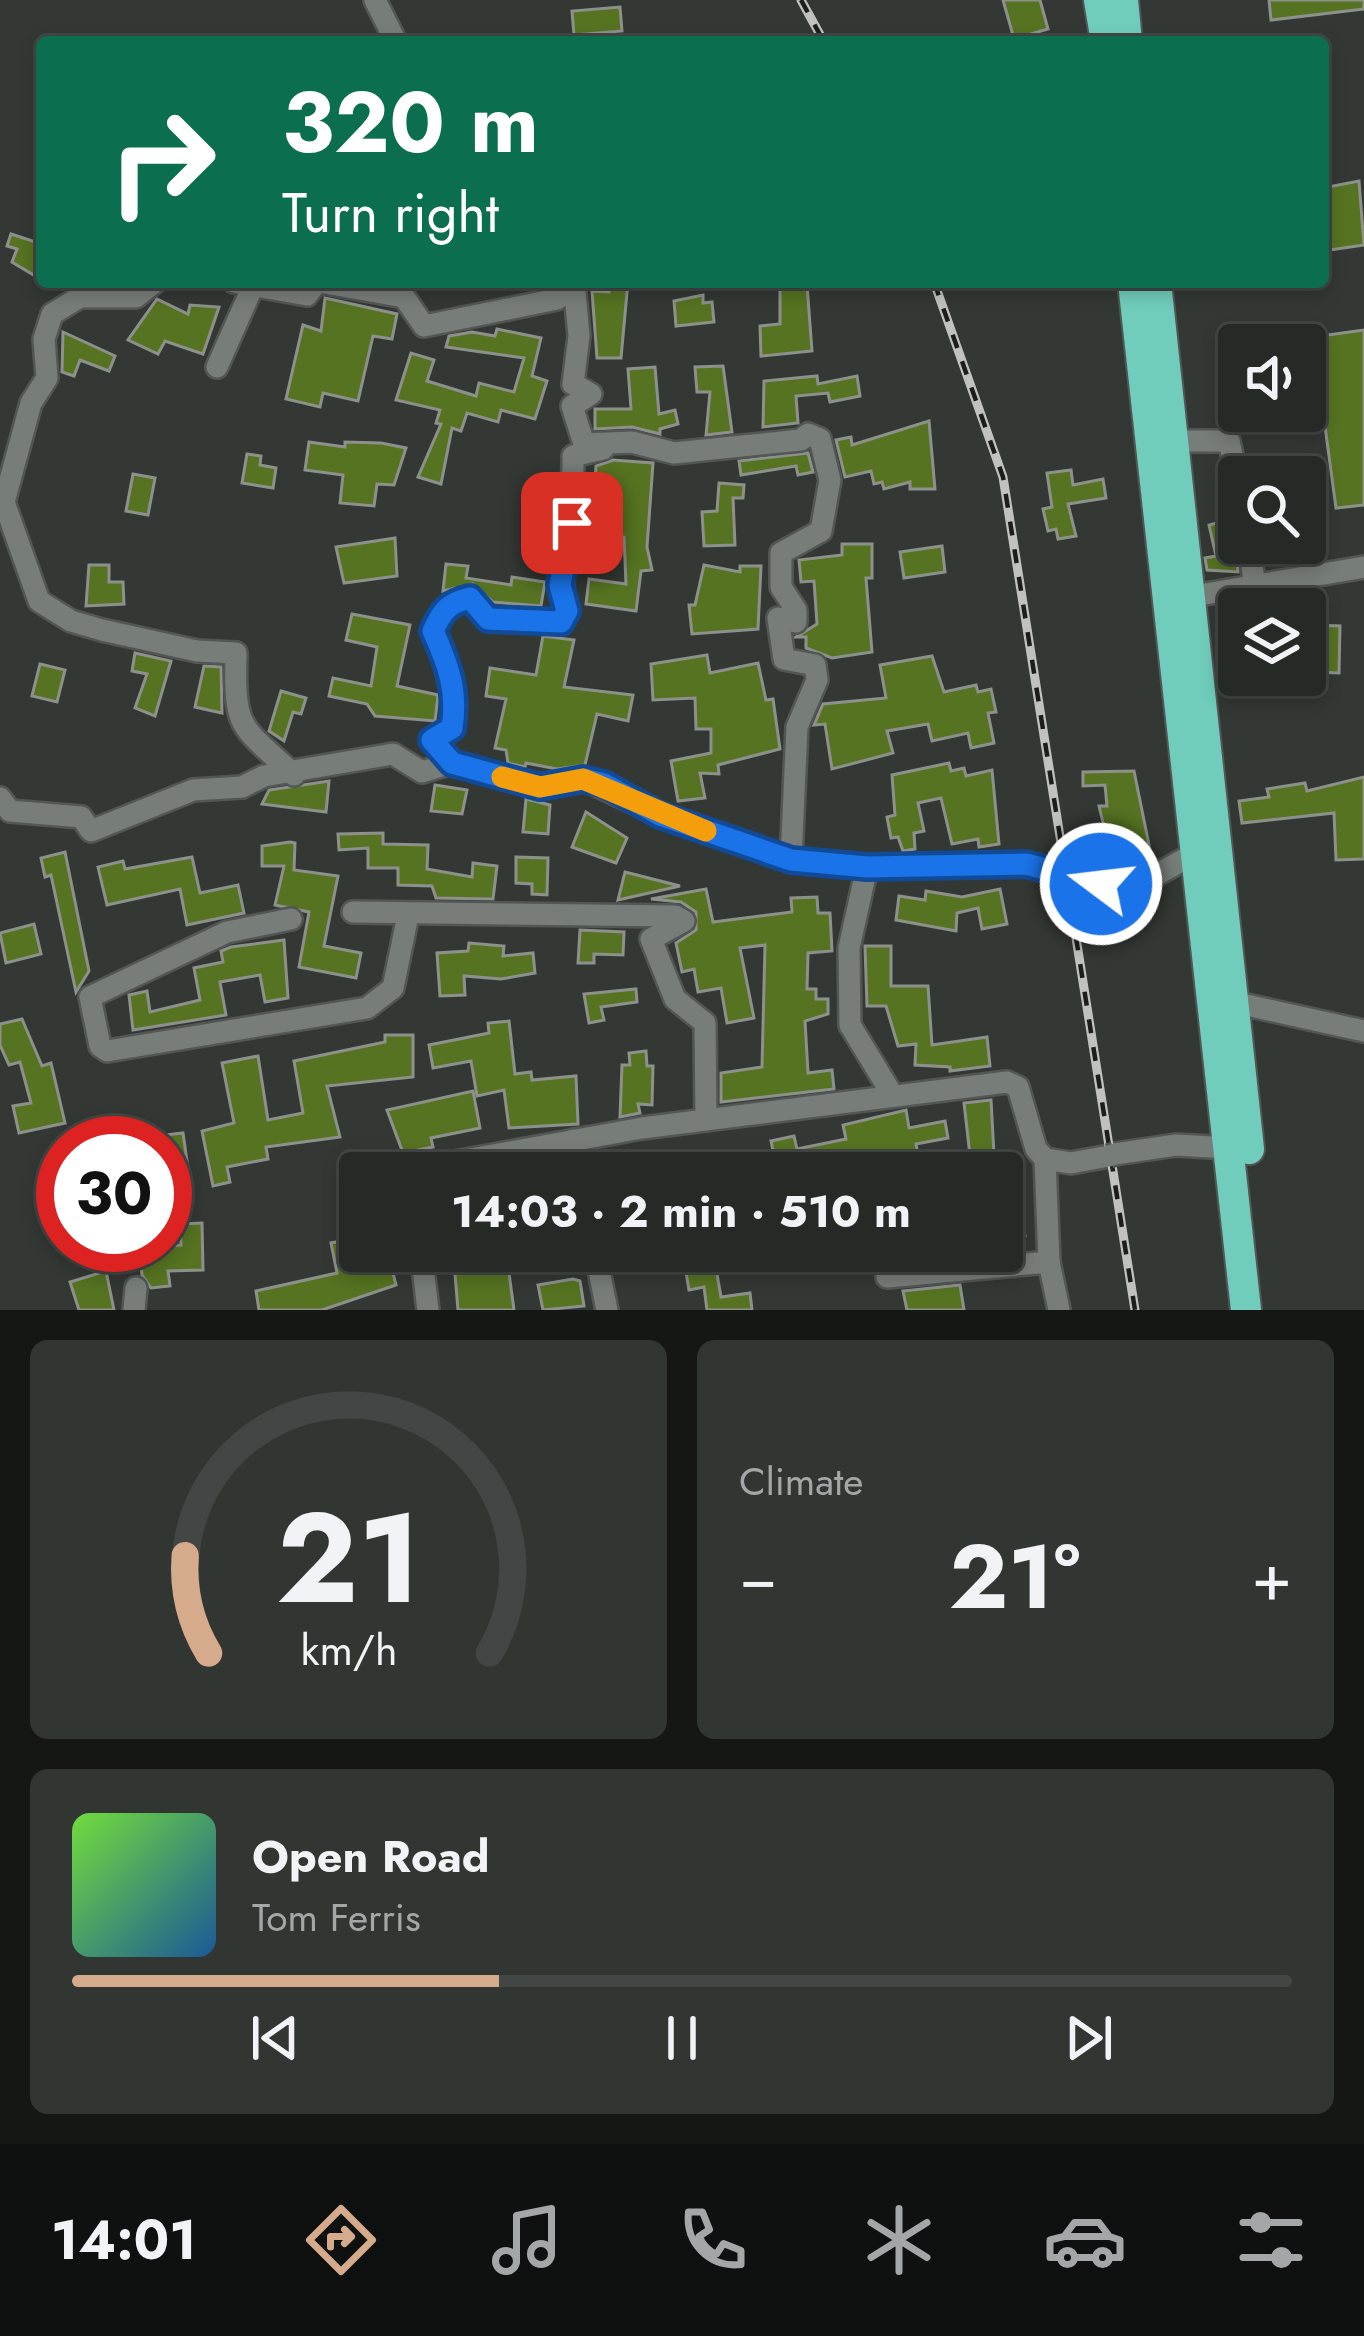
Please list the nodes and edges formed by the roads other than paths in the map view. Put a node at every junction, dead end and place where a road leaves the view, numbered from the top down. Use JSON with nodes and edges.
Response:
{"nodes":[{"id":1,"x":375,"y":0,"type":"edge"},
{"id":2,"x":1099,"y":0,"type":"edge"},
{"id":3,"x":1123,"y":0,"type":"edge"},
{"id":4,"x":393,"y":36,"type":"edge"},
{"id":5,"x":1105,"y":36,"type":"edge"},
{"id":6,"x":1126,"y":36,"type":"edge"},
{"id":7,"x":145,"y":288,"type":"edge"},
{"id":8,"x":242,"y":288,"type":"edge"},
{"id":9,"x":266,"y":288,"type":"edge"},
{"id":10,"x":313,"y":288,"type":"edge"},
{"id":11,"x":353,"y":288,"type":"edge"},
{"id":12,"x":570,"y":288,"type":"edge"},
{"id":13,"x":574,"y":288,"type":"edge"},
{"id":14,"x":1134,"y":288,"type":"edge"},
{"id":15,"x":1157,"y":288,"type":"edge"},
{"id":16,"x":218,"y":367,"type":"dead end"},
{"id":17,"x":1176,"y":441,"type":"junction"},
{"id":18,"x":632,"y":442,"type":"junction"},
{"id":19,"x":1232,"y":456,"type":"edge"},
{"id":20,"x":1252,"y":564,"type":"edge"},
{"id":21,"x":1364,"y":567,"type":"edge"},
{"id":22,"x":1255,"y":585,"type":"junction"},
{"id":23,"x":1188,"y":597,"type":"junction"},
{"id":24,"x":452,"y":763,"type":"junction"},
{"id":25,"x":294,"y":776,"type":"junction"},
{"id":26,"x":0,"y":798,"type":"edge"},
{"id":27,"x":1194,"y":854,"type":"junction"},
{"id":28,"x":791,"y":860,"type":"junction"},
{"id":29,"x":867,"y":867,"type":"junction"},
{"id":30,"x":352,"y":912,"type":"dead end"},
{"id":31,"x":408,"y":915,"type":"junction"},
{"id":32,"x":291,"y":919,"type":"dead end"},
{"id":33,"x":1233,"y":1002,"type":"junction"},
{"id":34,"x":1364,"y":1031,"type":"edge"},
{"id":35,"x":893,"y":1096,"type":"junction"},
{"id":36,"x":706,"y":1120,"type":"junction"},
{"id":37,"x":572,"y":1140,"type":"junction"},
{"id":38,"x":1228,"y":1148,"type":"junction"},
{"id":39,"x":508,"y":1152,"type":"edge"},
{"id":40,"x":575,"y":1152,"type":"edge"},
{"id":41,"x":1045,"y":1159,"type":"junction"},
{"id":42,"x":1049,"y":1262,"type":"junction"},
{"id":43,"x":423,"y":1272,"type":"edge"},
{"id":44,"x":599,"y":1272,"type":"edge"},
{"id":45,"x":887,"y":1277,"type":"dead end"},
{"id":46,"x":428,"y":1310,"type":"edge"},
{"id":47,"x":607,"y":1310,"type":"edge"},
{"id":48,"x":1059,"y":1310,"type":"edge"},
{"id":49,"x":1246,"y":1310,"type":"edge"},
{"id":50,"x":1266,"y":1310,"type":"edge"}],
"edges":[{"from":1,"to":4,"type":"street"},
{"from":2,"to":5,"type":"highway"},
{"from":3,"to":6,"type":"highway"},
{"from":7,"to":25,"type":"street"},
{"from":8,"to":16,"type":"street"},
{"from":9,"to":10,"type":"street"},
{"from":11,"to":12,"type":"street"},
{"from":13,"to":18,"type":"street"},
{"from":14,"to":27,"type":"highway"},
{"from":15,"to":17,"type":"highway"},
{"from":17,"to":19,"type":"street"},
{"from":17,"to":23,"type":"highway"},
{"from":18,"to":24,"type":"street"},
{"from":18,"to":28,"type":"street"},
{"from":20,"to":22,"type":"street"},
{"from":21,"to":22,"type":"street"},
{"from":22,"to":23,"type":"street"},
{"from":23,"to":33,"type":"highway"},
{"from":24,"to":25,"type":"street"},
{"from":24,"to":28,"type":"street"},
{"from":25,"to":26,"type":"street"},
{"from":27,"to":29,"type":"street"},
{"from":27,"to":38,"type":"highway"},
{"from":28,"to":29,"type":"street"},
{"from":29,"to":35,"type":"street"},
{"from":30,"to":31,"type":"street"},
{"from":31,"to":32,"type":"street"},
{"from":31,"to":36,"type":"street"},
{"from":33,"to":34,"type":"street"},
{"from":33,"to":50,"type":"highway"},
{"from":35,"to":36,"type":"street"},
{"from":35,"to":41,"type":"street"},
{"from":36,"to":37,"type":"street"},
{"from":37,"to":39,"type":"street"},
{"from":37,"to":40,"type":"street"},
{"from":38,"to":41,"type":"street"},
{"from":38,"to":49,"type":"highway"},
{"from":41,"to":42,"type":"street"},
{"from":42,"to":45,"type":"street"},
{"from":42,"to":48,"type":"street"},
{"from":43,"to":46,"type":"street"},
{"from":44,"to":47,"type":"street"}]}
